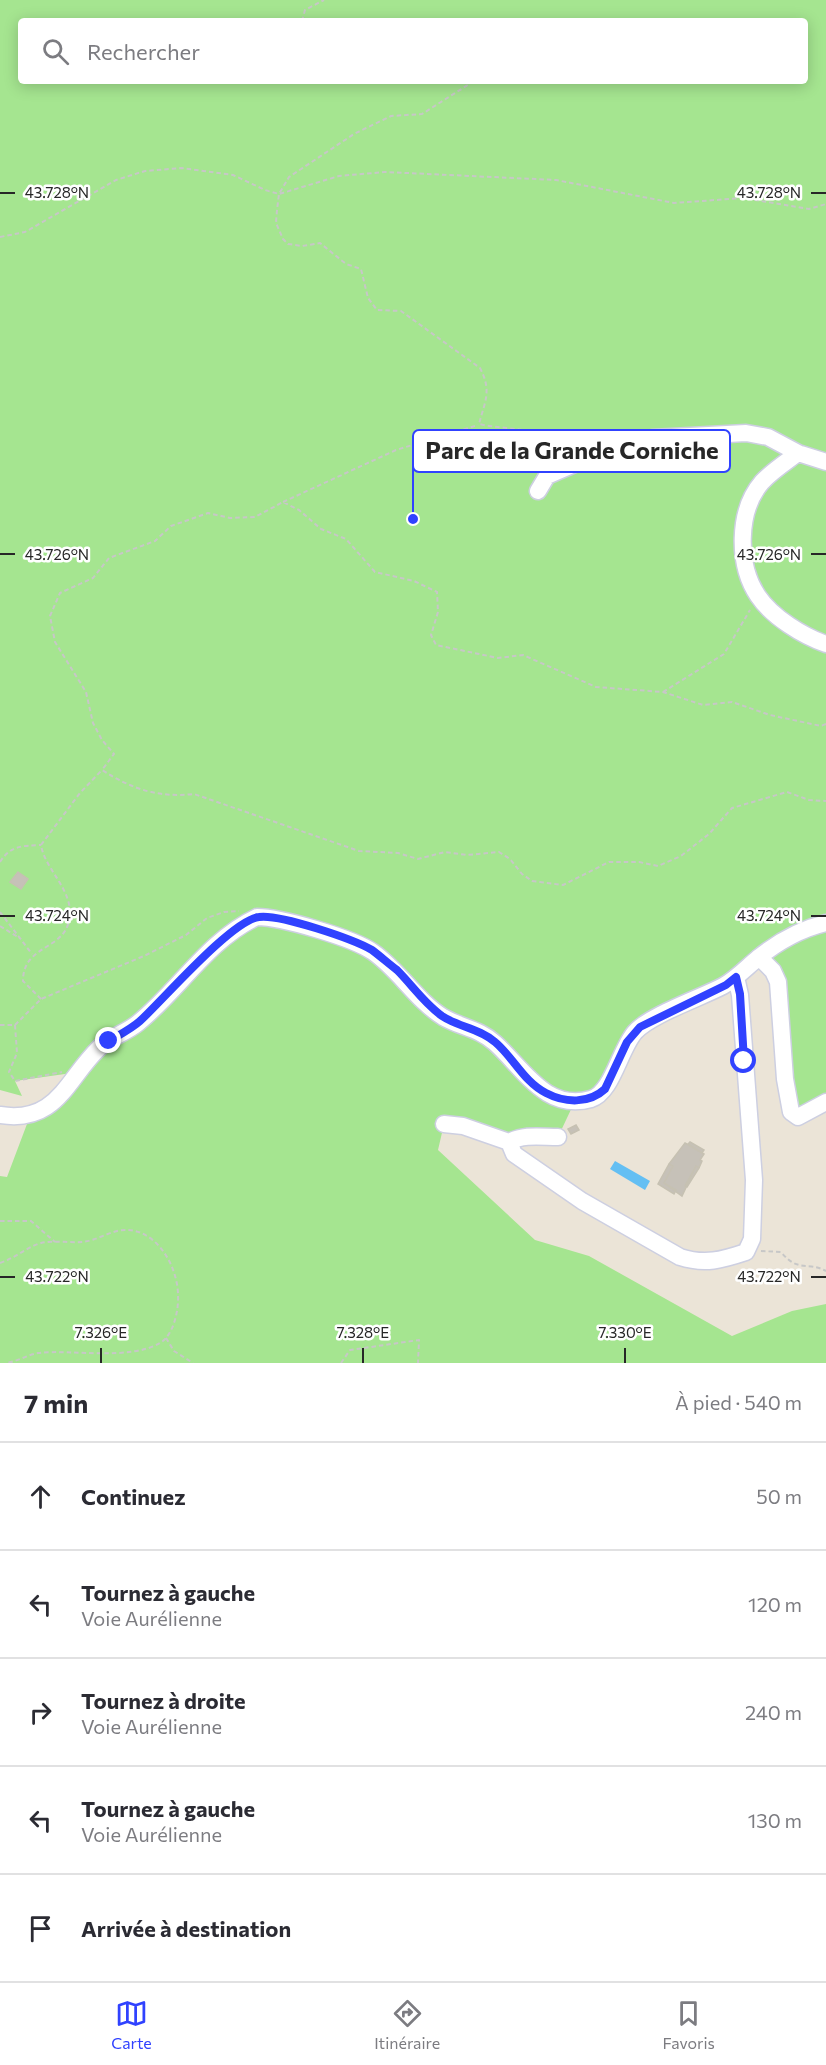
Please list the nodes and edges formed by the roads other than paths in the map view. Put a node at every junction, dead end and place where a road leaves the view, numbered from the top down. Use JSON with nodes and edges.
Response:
{"nodes":[{"id":1,"x":798,"y":453,"type":"junction"},
{"id":2,"x":826,"y":462,"type":"edge"},
{"id":3,"x":538,"y":491,"type":"dead end"},
{"id":4,"x":826,"y":644,"type":"edge"},
{"id":5,"x":826,"y":923,"type":"edge"},
{"id":6,"x":759,"y":957,"type":"junction"},
{"id":7,"x":736,"y":977,"type":"junction"},
{"id":8,"x":826,"y":1102,"type":"edge"},
{"id":9,"x":0,"y":1115,"type":"edge"},
{"id":10,"x":444,"y":1124,"type":"dead end"},
{"id":11,"x":558,"y":1137,"type":"dead end"},
{"id":12,"x":509,"y":1142,"type":"junction"}],
"edges":[{"from":1,"to":2,"type":"street"},
{"from":1,"to":3,"type":"street"},
{"from":1,"to":4,"type":"street"},
{"from":5,"to":6,"type":"street"},
{"from":6,"to":7,"type":"street"},
{"from":6,"to":8,"type":"street"},
{"from":7,"to":9,"type":"street"},
{"from":7,"to":12,"type":"street"},
{"from":10,"to":12,"type":"street"},
{"from":11,"to":12,"type":"street"}]}
